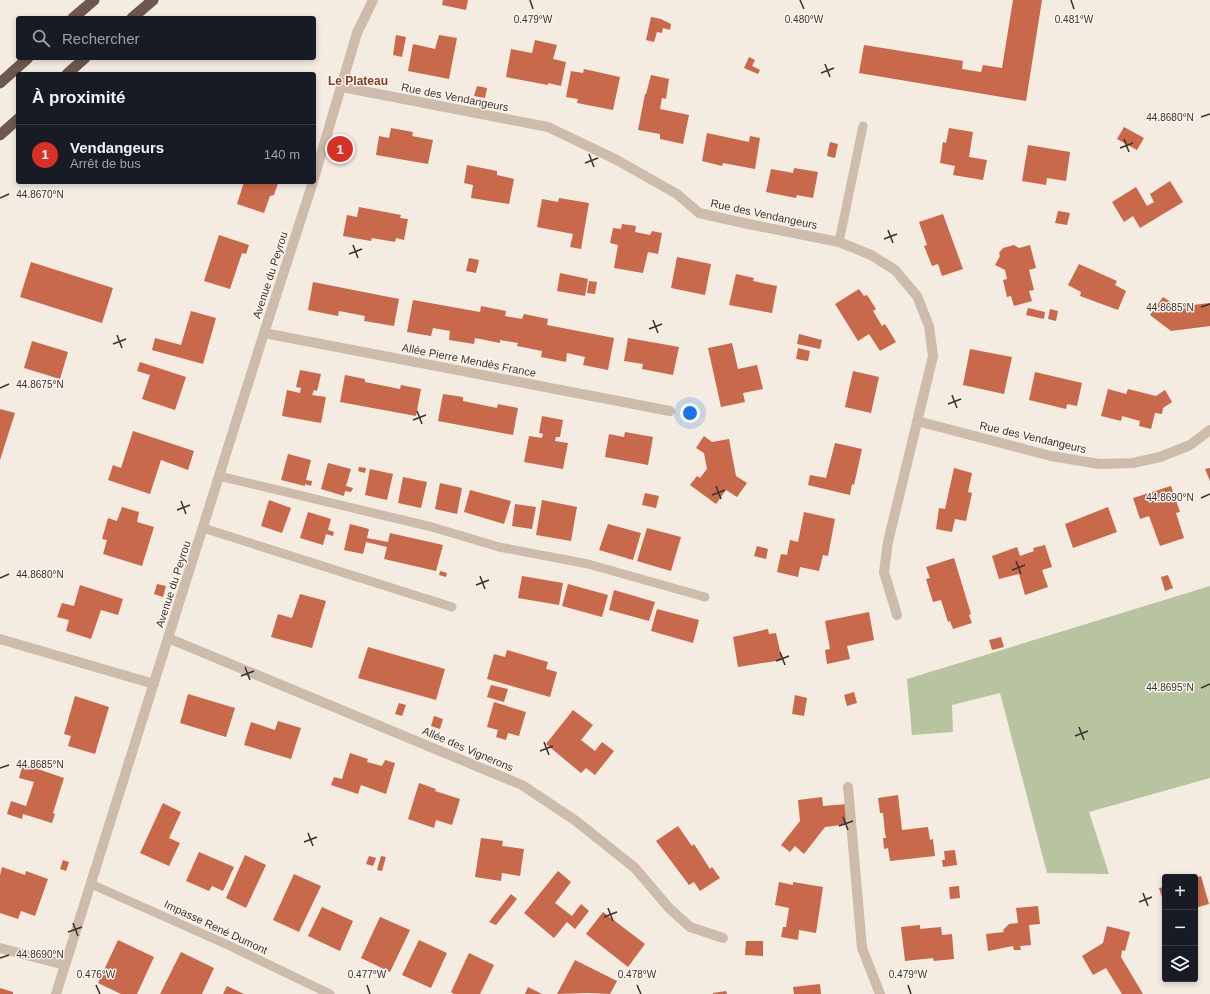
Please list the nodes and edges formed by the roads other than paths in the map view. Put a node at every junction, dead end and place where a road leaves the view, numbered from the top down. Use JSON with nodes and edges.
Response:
{"nodes":[{"id":1,"x":94,"y":0,"type":"edge"},
{"id":2,"x":153,"y":0,"type":"edge"},
{"id":3,"x":373,"y":0,"type":"edge"},
{"id":4,"x":75,"y":16,"type":"edge"},
{"id":5,"x":134,"y":16,"type":"edge"},
{"id":6,"x":26,"y":60,"type":"edge"},
{"id":7,"x":83,"y":60,"type":"edge"},
{"id":8,"x":69,"y":72,"type":"edge"},
{"id":9,"x":0,"y":83,"type":"edge"},
{"id":10,"x":342,"y":87,"type":"junction"},
{"id":11,"x":16,"y":120,"type":"edge"},
{"id":12,"x":863,"y":126,"type":"dead end"},
{"id":13,"x":0,"y":135,"type":"edge"},
{"id":14,"x":316,"y":172,"type":"edge"},
{"id":15,"x":312,"y":184,"type":"edge"},
{"id":16,"x":839,"y":242,"type":"junction"},
{"id":17,"x":264,"y":333,"type":"junction"},
{"id":18,"x":670,"y":411,"type":"dead end"},
{"id":19,"x":917,"y":421,"type":"junction"},
{"id":20,"x":1210,"y":430,"type":"edge"},
{"id":21,"x":219,"y":476,"type":"junction"},
{"id":22,"x":203,"y":528,"type":"junction"},
{"id":23,"x":705,"y":597,"type":"dead end"},
{"id":24,"x":452,"y":607,"type":"dead end"},
{"id":25,"x":897,"y":615,"type":"dead end"},
{"id":26,"x":168,"y":638,"type":"junction"},
{"id":27,"x":0,"y":639,"type":"edge"},
{"id":28,"x":154,"y":684,"type":"junction"},
{"id":29,"x":848,"y":787,"type":"dead end"},
{"id":30,"x":91,"y":884,"type":"junction"},
{"id":31,"x":723,"y":938,"type":"dead end"},
{"id":32,"x":0,"y":948,"type":"edge"},
{"id":33,"x":65,"y":966,"type":"junction"},
{"id":34,"x":56,"y":994,"type":"edge"},
{"id":35,"x":330,"y":994,"type":"edge"},
{"id":36,"x":880,"y":994,"type":"edge"}],
"edges":[{"from":1,"to":4,"type":"highway"},
{"from":2,"to":5,"type":"highway"},
{"from":3,"to":10,"type":"street"},
{"from":6,"to":9,"type":"highway"},
{"from":7,"to":8,"type":"highway"},
{"from":10,"to":14,"type":"street"},
{"from":10,"to":16,"type":"street","name":"Rue des Vendangeurs"},
{"from":11,"to":13,"type":"highway"},
{"from":12,"to":16,"type":"lane"},
{"from":15,"to":17,"type":"street","name":"Avenue du Peyrou"},
{"from":16,"to":19,"type":"street","name":"Rue des Vendangeurs"},
{"from":17,"to":18,"type":"street","name":"Allée Pierre Mendès France"},
{"from":17,"to":21,"type":"street","name":"Avenue du Peyrou"},
{"from":19,"to":20,"type":"street","name":"Rue des Vendangeurs"},
{"from":19,"to":25,"type":"street","name":"Rue des Vendangeurs"},
{"from":21,"to":22,"type":"street","name":"Avenue du Peyrou"},
{"from":21,"to":23,"type":"lane"},
{"from":22,"to":24,"type":"lane"},
{"from":22,"to":26,"type":"street","name":"Avenue du Peyrou"},
{"from":26,"to":28,"type":"street","name":"Avenue du Peyrou"},
{"from":26,"to":31,"type":"street","name":"Allée des Vignerons"},
{"from":27,"to":28,"type":"street"},
{"from":28,"to":30,"type":"street","name":"Avenue du Peyrou"},
{"from":29,"to":36,"type":"street"},
{"from":30,"to":33,"type":"street","name":"Avenue du Peyrou"},
{"from":30,"to":35,"type":"lane","name":"Impasse René Dumont"},
{"from":32,"to":33,"type":"street"},
{"from":33,"to":34,"type":"street","name":"Avenue du Peyrou"}]}
